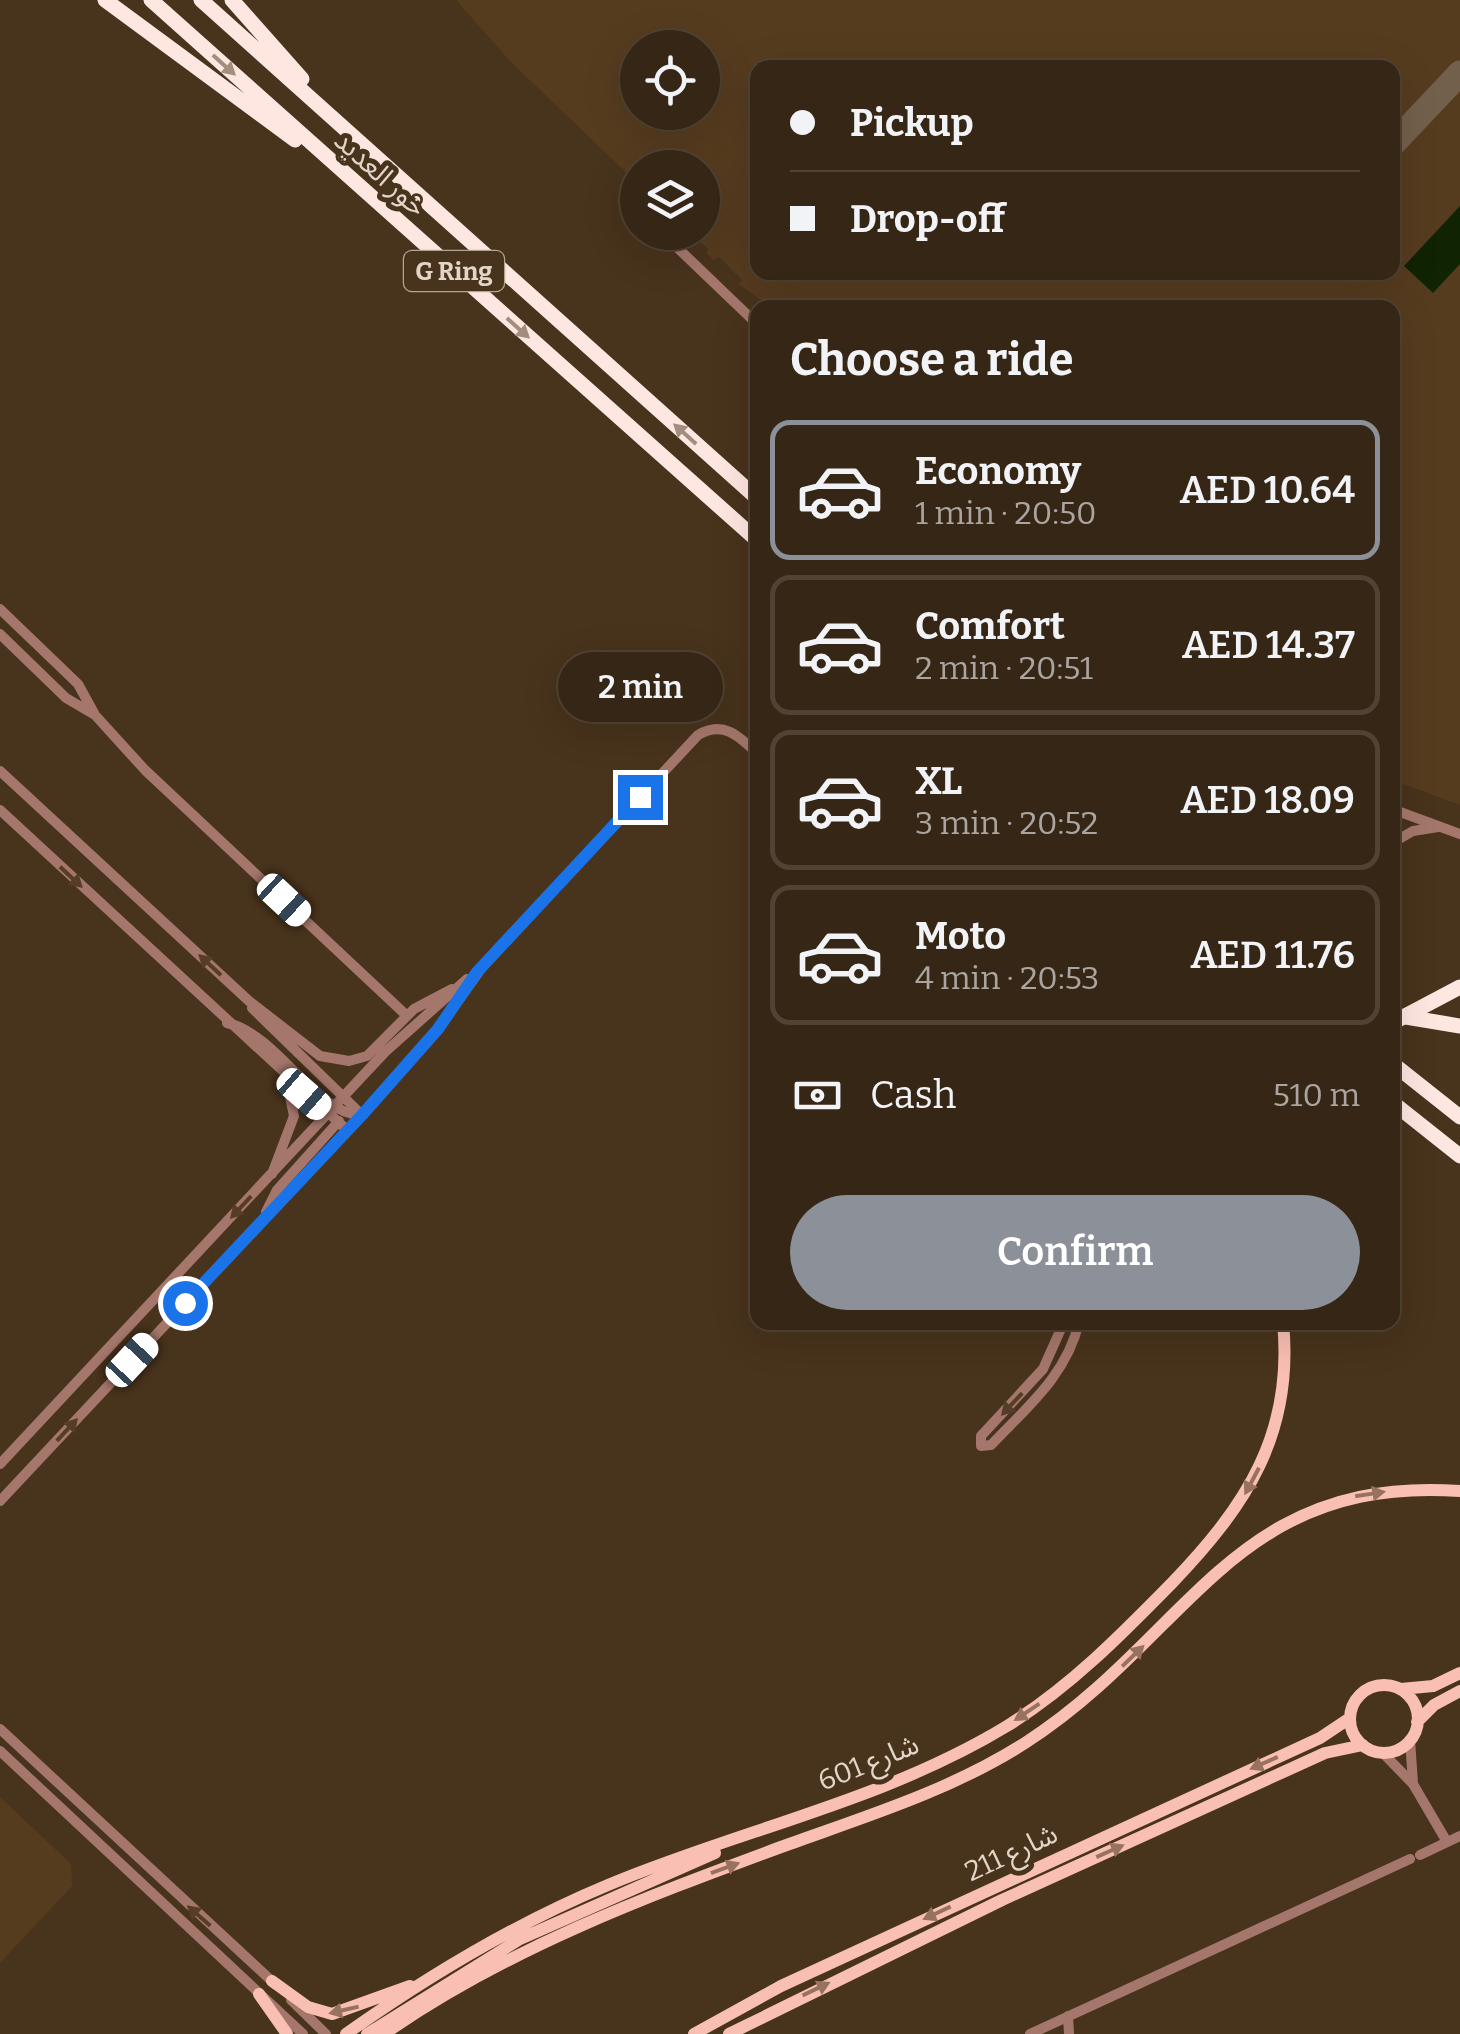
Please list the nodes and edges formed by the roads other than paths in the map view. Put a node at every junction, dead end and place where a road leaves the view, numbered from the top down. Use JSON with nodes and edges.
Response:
{"nodes":[{"id":1,"x":105,"y":0,"type":"edge"},
{"id":2,"x":151,"y":0,"type":"edge"},
{"id":3,"x":200,"y":0,"type":"edge"},
{"id":4,"x":232,"y":0,"type":"edge"},
{"id":5,"x":344,"y":126,"type":"junction"},
{"id":6,"x":353,"y":181,"type":"junction"},
{"id":7,"x":680,"y":250,"type":"edge"},
{"id":8,"x":750,"y":317,"type":"edge"},
{"id":9,"x":750,"y":492,"type":"edge"},
{"id":10,"x":750,"y":534,"type":"edge"},
{"id":11,"x":0,"y":609,"type":"edge"},
{"id":12,"x":0,"y":634,"type":"edge"},
{"id":13,"x":95,"y":715,"type":"junction"},
{"id":14,"x":750,"y":748,"type":"edge"},
{"id":15,"x":0,"y":771,"type":"edge"},
{"id":16,"x":0,"y":810,"type":"edge"},
{"id":17,"x":1400,"y":811,"type":"edge"},
{"id":18,"x":1439,"y":827,"type":"junction"},
{"id":19,"x":1460,"y":834,"type":"edge"},
{"id":20,"x":1400,"y":839,"type":"edge"},
{"id":21,"x":483,"y":966,"type":"junction"},
{"id":22,"x":458,"y":987,"type":"junction"},
{"id":23,"x":1460,"y":987,"type":"edge"},
{"id":24,"x":249,"y":1001,"type":"junction"},
{"id":25,"x":406,"y":1015,"type":"junction"},
{"id":26,"x":1400,"y":1015,"type":"edge"},
{"id":27,"x":1400,"y":1018,"type":"edge"},
{"id":28,"x":226,"y":1022,"type":"junction"},
{"id":29,"x":1460,"y":1026,"type":"edge"},
{"id":30,"x":1400,"y":1069,"type":"edge"},
{"id":31,"x":281,"y":1073,"type":"junction"},
{"id":32,"x":1400,"y":1108,"type":"edge"},
{"id":33,"x":339,"y":1114,"type":"junction"},
{"id":34,"x":362,"y":1115,"type":"junction"},
{"id":35,"x":1460,"y":1117,"type":"edge"},
{"id":36,"x":1460,"y":1156,"type":"edge"},
{"id":37,"x":272,"y":1174,"type":"junction"},
{"id":38,"x":1060,"y":1330,"type":"edge"},
{"id":39,"x":1076,"y":1330,"type":"edge"},
{"id":40,"x":1284,"y":1330,"type":"edge"},
{"id":41,"x":0,"y":1464,"type":"edge"},
{"id":42,"x":1460,"y":1492,"type":"edge"},
{"id":43,"x":0,"y":1501,"type":"edge"},
{"id":44,"x":1460,"y":1673,"type":"edge"},
{"id":45,"x":1401,"y":1690,"type":"junction"},
{"id":46,"x":1460,"y":1691,"type":"edge"},
{"id":47,"x":1350,"y":1718,"type":"junction"},
{"id":48,"x":1418,"y":1722,"type":"junction"},
{"id":49,"x":0,"y":1730,"type":"edge"},
{"id":50,"x":1410,"y":1740,"type":"junction"},
{"id":51,"x":1363,"y":1745,"type":"junction"},
{"id":52,"x":0,"y":1751,"type":"edge"},
{"id":53,"x":1382,"y":1752,"type":"junction"},
{"id":54,"x":1413,"y":1784,"type":"junction"},
{"id":55,"x":1460,"y":1836,"type":"edge"},
{"id":56,"x":740,"y":1840,"type":"junction"},
{"id":57,"x":1447,"y":1842,"type":"junction"},
{"id":58,"x":272,"y":1981,"type":"junction"},
{"id":59,"x":422,"y":1982,"type":"junction"},
{"id":60,"x":259,"y":1994,"type":"junction"},
{"id":61,"x":1068,"y":2016,"type":"junction"},
{"id":62,"x":287,"y":2034,"type":"edge"},
{"id":63,"x":303,"y":2034,"type":"edge"},
{"id":64,"x":326,"y":2034,"type":"edge"},
{"id":65,"x":346,"y":2034,"type":"edge"},
{"id":66,"x":366,"y":2034,"type":"edge"},
{"id":67,"x":386,"y":2034,"type":"edge"},
{"id":68,"x":694,"y":2034,"type":"edge"},
{"id":69,"x":729,"y":2034,"type":"edge"},
{"id":70,"x":1030,"y":2034,"type":"edge"},
{"id":71,"x":1069,"y":2034,"type":"edge"}],
"edges":[{"from":1,"to":6,"type":"highway"},
{"from":2,"to":6,"type":"highway","name":"خور العديد","number":"G Ring","one_way":true},
{"from":3,"to":5,"type":"highway","name":"خور العديد","number":"G Ring"},
{"from":4,"to":5,"type":"highway"},
{"from":9,"to":5,"type":"highway","name":"خور العديد","number":"G Ring","one_way":true},
{"from":6,"to":10,"type":"highway","name":"خور العديد","number":"G Ring","one_way":true},
{"from":7,"to":8,"type":"street"},
{"from":11,"to":13,"type":"street"},
{"from":12,"to":13,"type":"street"},
{"from":13,"to":25,"type":"street"},
{"from":14,"to":21,"type":"street"},
{"from":24,"to":15,"type":"street","one_way":true},
{"from":16,"to":28,"type":"street","one_way":true},
{"from":17,"to":18,"type":"street"},
{"from":18,"to":19,"type":"street"},
{"from":18,"to":20,"type":"street"},
{"from":21,"to":22,"type":"street"},
{"from":21,"to":34,"type":"street"},
{"from":22,"to":25,"type":"street"},
{"from":22,"to":33,"type":"street"},
{"from":23,"to":27,"type":"highway"},
{"from":24,"to":25,"type":"street"},
{"from":24,"to":33,"type":"street"},
{"from":26,"to":29,"type":"highway"},
{"from":28,"to":31,"type":"street"},
{"from":28,"to":33,"type":"street"},
{"from":30,"to":35,"type":"highway"},
{"from":31,"to":33,"type":"street"},
{"from":31,"to":37,"type":"street"},
{"from":32,"to":36,"type":"highway"},
{"from":33,"to":34,"type":"street"},
{"from":33,"to":34,"type":"street"},
{"from":33,"to":37,"type":"street"},
{"from":43,"to":33,"type":"street","one_way":true},
{"from":37,"to":41,"type":"street","one_way":true},
{"from":38,"to":39,"type":"street","one_way":true},
{"from":40,"to":56,"type":"main road","name":"شارع 601","one_way":true},
{"from":67,"to":42,"type":"main road","name":"شارع 601","one_way":true},
{"from":44,"to":45,"type":"main road"},
{"from":45,"to":47,"type":"main road"},
{"from":45,"to":48,"type":"main road"},
{"from":46,"to":48,"type":"main road"},
{"from":47,"to":51,"type":"main road"},
{"from":47,"to":68,"type":"main road","name":"شارع 211","one_way":true},
{"from":48,"to":50,"type":"main road"},
{"from":58,"to":49,"type":"street","one_way":true},
{"from":50,"to":53,"type":"main road"},
{"from":50,"to":54,"type":"street"},
{"from":51,"to":53,"type":"main road"},
{"from":69,"to":51,"type":"main road","name":"شارع 211","one_way":true},
{"from":52,"to":60,"type":"street"},
{"from":53,"to":54,"type":"street"},
{"from":54,"to":57,"type":"street"},
{"from":55,"to":57,"type":"street"},
{"from":56,"to":59,"type":"main road","name":"شارع 601"},
{"from":56,"to":66,"type":"main road"},
{"from":57,"to":61,"type":"street"},
{"from":59,"to":58,"type":"main road","one_way":true},
{"from":58,"to":64,"type":"street"},
{"from":59,"to":65,"type":"main road","name":"شارع 601"},
{"from":60,"to":62,"type":"main road"},
{"from":60,"to":63,"type":"street"},
{"from":61,"to":70,"type":"street"},
{"from":61,"to":71,"type":"street"}]}
